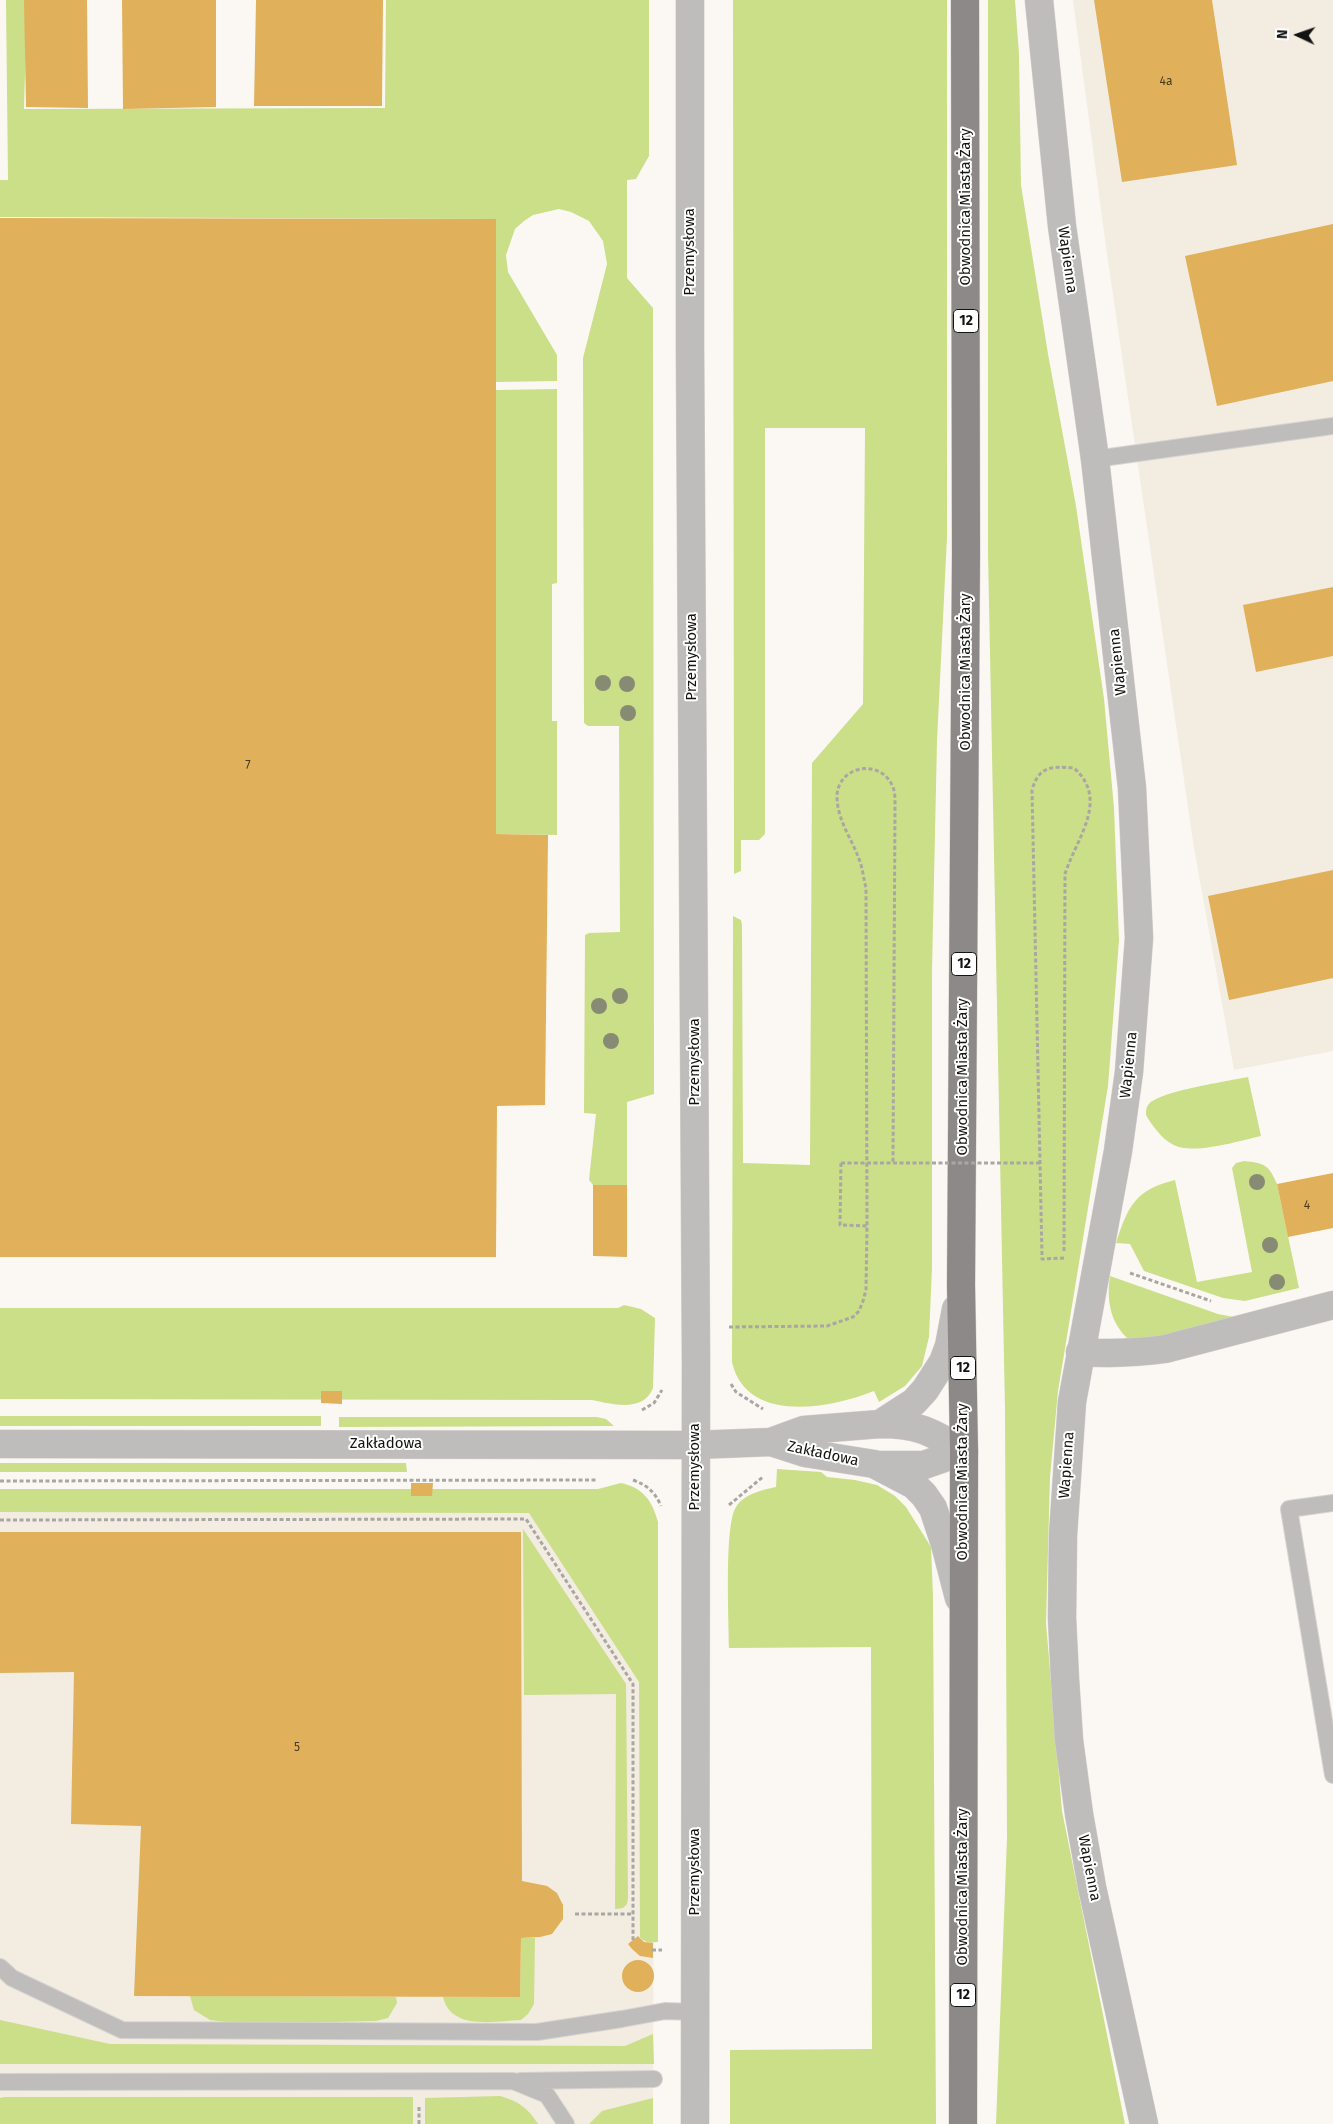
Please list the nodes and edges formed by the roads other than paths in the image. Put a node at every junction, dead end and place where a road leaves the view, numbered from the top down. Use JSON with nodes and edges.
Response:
{"nodes":[{"id":1,"x":690,"y":0,"type":"edge"},
{"id":2,"x":965,"y":0,"type":"edge"},
{"id":3,"x":1039,"y":0,"type":"edge"},
{"id":4,"x":1333,"y":426,"type":"edge"},
{"id":5,"x":1096,"y":459,"type":"junction"},
{"id":6,"x":962,"y":1285,"type":"junction"},
{"id":7,"x":1333,"y":1306,"type":"edge"},
{"id":8,"x":1080,"y":1352,"type":"junction"},
{"id":9,"x":880,"y":1424,"type":"junction"},
{"id":10,"x":771,"y":1442,"type":"junction"},
{"id":11,"x":0,"y":1444,"type":"edge"},
{"id":12,"x":695,"y":1445,"type":"junction"},
{"id":13,"x":964,"y":1451,"type":"junction"},
{"id":14,"x":874,"y":1464,"type":"junction"},
{"id":15,"x":1333,"y":1503,"type":"edge"},
{"id":16,"x":962,"y":1610,"type":"junction"},
{"id":17,"x":1333,"y":1775,"type":"edge"},
{"id":18,"x":0,"y":1967,"type":"edge"},
{"id":19,"x":695,"y":2012,"type":"junction"},
{"id":20,"x":654,"y":2079,"type":"dead end"},
{"id":21,"x":513,"y":2081,"type":"junction"},
{"id":22,"x":0,"y":2082,"type":"edge"},
{"id":23,"x":566,"y":2124,"type":"edge"},
{"id":24,"x":695,"y":2124,"type":"edge"},
{"id":25,"x":963,"y":2124,"type":"edge"},
{"id":26,"x":1144,"y":2124,"type":"edge"}],
"edges":[{"from":1,"to":12,"type":"street","name":"Przemysłowa"},
{"from":2,"to":6,"type":"main road","name":"Obwodnica Miasta Żary","number":"12"},
{"from":3,"to":5,"type":"street","name":"Wapienna"},
{"from":4,"to":5,"type":"lane"},
{"from":5,"to":8,"type":"street","name":"Wapienna"},
{"from":6,"to":9,"type":"street","name":"Zakładowa"},
{"from":6,"to":13,"type":"main road","name":"Obwodnica Miasta Żary","number":"12"},
{"from":7,"to":8,"type":"street"},
{"from":8,"to":26,"type":"street","name":"Wapienna"},
{"from":9,"to":10,"type":"street","name":"Zakładowa"},
{"from":9,"to":13,"type":"street","name":"Zakładowa"},
{"from":10,"to":12,"type":"street","name":"Zakładowa"},
{"from":10,"to":14,"type":"street","name":"Zakładowa"},
{"from":11,"to":12,"type":"street","name":"Zakładowa"},
{"from":12,"to":19,"type":"street","name":"Przemysłowa"},
{"from":13,"to":14,"type":"street","name":"Zakładowa"},
{"from":13,"to":16,"type":"main road","name":"Obwodnica Miasta Żary","number":"12"},
{"from":14,"to":16,"type":"street","name":"Zakładowa"},
{"from":15,"to":17,"type":"lane"},
{"from":16,"to":25,"type":"main road","name":"Obwodnica Miasta Żary","number":"12"},
{"from":18,"to":19,"type":"lane"},
{"from":19,"to":24,"type":"street","name":"Przemysłowa"},
{"from":20,"to":21,"type":"lane"},
{"from":21,"to":22,"type":"lane"},
{"from":21,"to":23,"type":"lane"}]}
